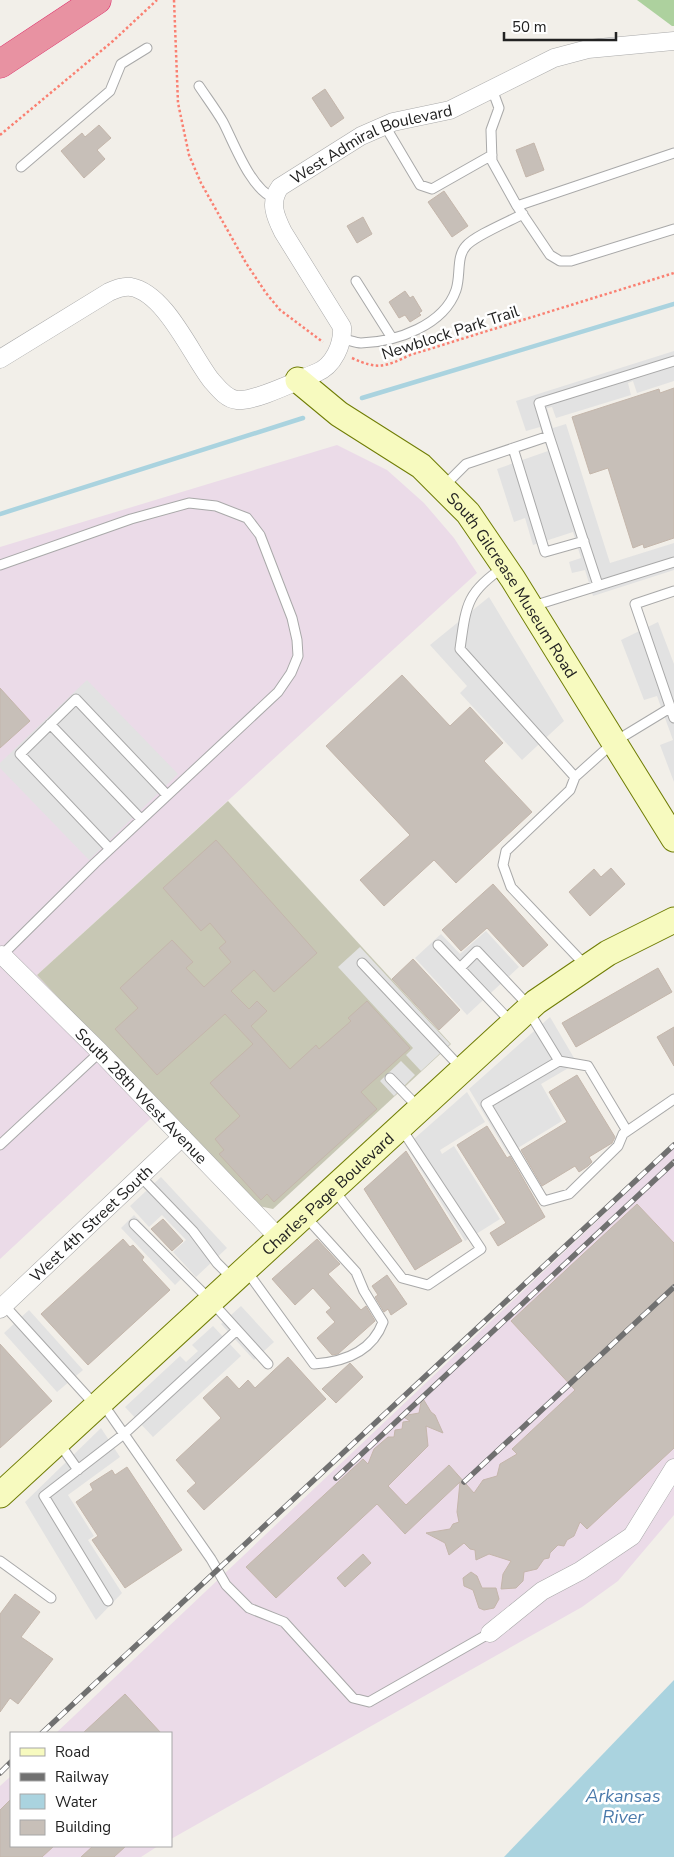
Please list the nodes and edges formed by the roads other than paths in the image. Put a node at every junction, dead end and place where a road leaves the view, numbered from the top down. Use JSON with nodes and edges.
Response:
{"nodes":[{"id":1,"x":96,"y":0,"type":"edge"},
{"id":2,"x":674,"y":41,"type":"edge"},
{"id":3,"x":147,"y":48,"type":"dead end"},
{"id":4,"x":0,"y":64,"type":"edge"},
{"id":5,"x":199,"y":86,"type":"dead end"},
{"id":6,"x":492,"y":89,"type":"junction"},
{"id":7,"x":385,"y":126,"type":"junction"},
{"id":8,"x":674,"y":153,"type":"edge"},
{"id":9,"x":492,"y":155,"type":"junction"},
{"id":10,"x":22,"y":167,"type":"dead end"},
{"id":11,"x":274,"y":198,"type":"junction"},
{"id":12,"x":520,"y":210,"type":"junction"},
{"id":13,"x":674,"y":229,"type":"edge"},
{"id":14,"x":356,"y":281,"type":"dead end"},
{"id":15,"x":392,"y":338,"type":"junction"},
{"id":16,"x":340,"y":345,"type":"junction"},
{"id":17,"x":0,"y":359,"type":"edge"},
{"id":18,"x":674,"y":361,"type":"edge"},
{"id":19,"x":298,"y":380,"type":"junction"},
{"id":20,"x":549,"y":436,"type":"junction"},
{"id":21,"x":513,"y":448,"type":"junction"},
{"id":22,"x":444,"y":486,"type":"junction"},
{"id":23,"x":584,"y":541,"type":"junction"},
{"id":24,"x":674,"y":562,"type":"edge"},
{"id":25,"x":0,"y":565,"type":"edge"},
{"id":26,"x":504,"y":566,"type":"junction"},
{"id":27,"x":598,"y":585,"type":"junction"},
{"id":28,"x":673,"y":595,"type":"edge"},
{"id":29,"x":530,"y":607,"type":"junction"},
{"id":30,"x":670,"y":708,"type":"junction"},
{"id":31,"x":674,"y":718,"type":"edge"},
{"id":32,"x":50,"y":724,"type":"junction"},
{"id":33,"x":614,"y":742,"type":"junction"},
{"id":34,"x":575,"y":777,"type":"junction"},
{"id":35,"x":167,"y":795,"type":"junction"},
{"id":36,"x":141,"y":819,"type":"junction"},
{"id":37,"x":674,"y":839,"type":"edge"},
{"id":38,"x":110,"y":849,"type":"junction"},
{"id":39,"x":674,"y":920,"type":"edge"},
{"id":40,"x":438,"y":946,"type":"dead end"},
{"id":41,"x":2,"y":955,"type":"joint"},
{"id":42,"x":362,"y":964,"type":"dead end"},
{"id":43,"x":587,"y":967,"type":"junction"},
{"id":44,"x":460,"y":968,"type":"junction"},
{"id":45,"x":523,"y":1013,"type":"junction"},
{"id":46,"x":100,"y":1052,"type":"junction"},
{"id":47,"x":559,"y":1061,"type":"junction"},
{"id":48,"x":462,"y":1069,"type":"junction"},
{"id":49,"x":390,"y":1078,"type":"dead end"},
{"id":50,"x":674,"y":1099,"type":"edge"},
{"id":51,"x":419,"y":1108,"type":"junction"},
{"id":52,"x":400,"y":1126,"type":"junction"},
{"id":53,"x":627,"y":1131,"type":"junction"},
{"id":54,"x":182,"y":1137,"type":"junction"},
{"id":55,"x":0,"y":1145,"type":"edge"},
{"id":56,"x":140,"y":1176,"type":"junction"},
{"id":57,"x":332,"y":1188,"type":"junction"},
{"id":58,"x":304,"y":1214,"type":"junction"},
{"id":59,"x":134,"y":1224,"type":"dead end"},
{"id":60,"x":278,"y":1237,"type":"junction"},
{"id":61,"x":239,"y":1274,"type":"junction"},
{"id":62,"x":210,"y":1300,"type":"junction"},
{"id":63,"x":2,"y":1307,"type":"edge"},
{"id":64,"x":237,"y":1330,"type":"junction"},
{"id":65,"x":268,"y":1364,"type":"dead end"},
{"id":66,"x":99,"y":1403,"type":"junction"},
{"id":67,"x":124,"y":1434,"type":"junction"},
{"id":68,"x":58,"y":1441,"type":"junction"},
{"id":69,"x":674,"y":1468,"type":"edge"},
{"id":70,"x":78,"y":1470,"type":"junction"},
{"id":71,"x":0,"y":1495,"type":"edge"},
{"id":72,"x":0,"y":1560,"type":"edge"},
{"id":73,"x":51,"y":1598,"type":"dead end"},
{"id":74,"x":108,"y":1601,"type":"dead end"},
{"id":75,"x":490,"y":1633,"type":"joint"}],
"edges":[{"from":1,"to":4,"type":"highway"},
{"from":2,"to":6,"type":"street","name":"West Admiral Boulevard"},
{"from":3,"to":10,"type":"lane"},
{"from":5,"to":11,"type":"lane"},
{"from":6,"to":7,"type":"street","name":"West Admiral Boulevard"},
{"from":6,"to":9,"type":"lane"},
{"from":7,"to":9,"type":"lane"},
{"from":7,"to":11,"type":"street","name":"West Admiral Boulevard"},
{"from":8,"to":12,"type":"lane"},
{"from":9,"to":12,"type":"lane"},
{"from":11,"to":16,"type":"street","name":"West Admiral Boulevard"},
{"from":12,"to":13,"type":"lane"},
{"from":12,"to":15,"type":"lane"},
{"from":14,"to":15,"type":"lane"},
{"from":15,"to":16,"type":"lane"},
{"from":16,"to":19,"type":"street"},
{"from":17,"to":19,"type":"street"},
{"from":18,"to":20,"type":"lane"},
{"from":19,"to":22,"type":"main road","name":"South Gilcrease Museum Road"},
{"from":20,"to":21,"type":"lane"},
{"from":20,"to":23,"type":"lane"},
{"from":21,"to":22,"type":"lane"},
{"from":21,"to":23,"type":"lane"},
{"from":22,"to":26,"type":"main road","name":"South Gilcrease Museum Road"},
{"from":23,"to":27,"type":"lane"},
{"from":24,"to":27,"type":"lane"},
{"from":25,"to":35,"type":"lane"},
{"from":26,"to":29,"type":"main road","name":"South Gilcrease Museum Road"},
{"from":26,"to":34,"type":"lane"},
{"from":27,"to":29,"type":"lane"},
{"from":28,"to":30,"type":"lane"},
{"from":29,"to":33,"type":"main road","name":"South Gilcrease Museum Road"},
{"from":30,"to":31,"type":"lane"},
{"from":30,"to":33,"type":"lane"},
{"from":32,"to":35,"type":"lane"},
{"from":32,"to":36,"type":"lane"},
{"from":32,"to":38,"type":"lane"},
{"from":33,"to":34,"type":"lane"},
{"from":33,"to":37,"type":"main road","name":"South Gilcrease Museum Road"},
{"from":34,"to":43,"type":"lane"},
{"from":35,"to":36,"type":"lane"},
{"from":36,"to":38,"type":"lane"},
{"from":38,"to":41,"type":"lane"},
{"from":39,"to":43,"type":"main road","name":"Charles Page Boulevard"},
{"from":40,"to":44,"type":"lane"},
{"from":41,"to":46,"type":"street","name":"South 28th West Avenue"},
{"from":42,"to":48,"type":"lane"},
{"from":43,"to":45,"type":"main road","name":"Charles Page Boulevard"},
{"from":44,"to":45,"type":"lane"},
{"from":44,"to":45,"type":"lane"},
{"from":45,"to":47,"type":"lane"},
{"from":45,"to":48,"type":"main road","name":"Charles Page Boulevard"},
{"from":46,"to":54,"type":"street","name":"South 28th West Avenue"},
{"from":46,"to":55,"type":"lane"},
{"from":47,"to":53,"type":"lane"},
{"from":47,"to":53,"type":"lane"},
{"from":48,"to":51,"type":"main road","name":"Charles Page Boulevard"},
{"from":49,"to":51,"type":"lane"},
{"from":50,"to":53,"type":"lane"},
{"from":51,"to":52,"type":"main road","name":"Charles Page Boulevard"},
{"from":52,"to":57,"type":"main road","name":"Charles Page Boulevard"},
{"from":52,"to":57,"type":"lane"},
{"from":54,"to":56,"type":"street","name":"West 4th Street South"},
{"from":54,"to":60,"type":"street","name":"South 28th West Avenue"},
{"from":56,"to":61,"type":"lane"},
{"from":56,"to":63,"type":"street","name":"West 4th Street South"},
{"from":57,"to":58,"type":"main road","name":"Charles Page Boulevard"},
{"from":58,"to":60,"type":"main road","name":"Charles Page Boulevard"},
{"from":58,"to":61,"type":"lane"},
{"from":59,"to":62,"type":"lane"},
{"from":60,"to":61,"type":"main road","name":"Charles Page Boulevard"},
{"from":61,"to":62,"type":"main road","name":"Charles Page Boulevard"},
{"from":62,"to":64,"type":"lane"},
{"from":62,"to":66,"type":"main road","name":"Charles Page Boulevard"},
{"from":63,"to":66,"type":"lane"},
{"from":64,"to":65,"type":"lane"},
{"from":64,"to":67,"type":"lane"},
{"from":66,"to":67,"type":"lane"},
{"from":66,"to":68,"type":"main road","name":"Charles Page Boulevard"},
{"from":67,"to":70,"type":"lane"},
{"from":67,"to":75,"type":"lane"},
{"from":68,"to":70,"type":"lane"},
{"from":68,"to":71,"type":"main road","name":"Charles Page Boulevard"},
{"from":69,"to":75,"type":"street"},
{"from":70,"to":74,"type":"lane"},
{"from":72,"to":73,"type":"lane"}]}
